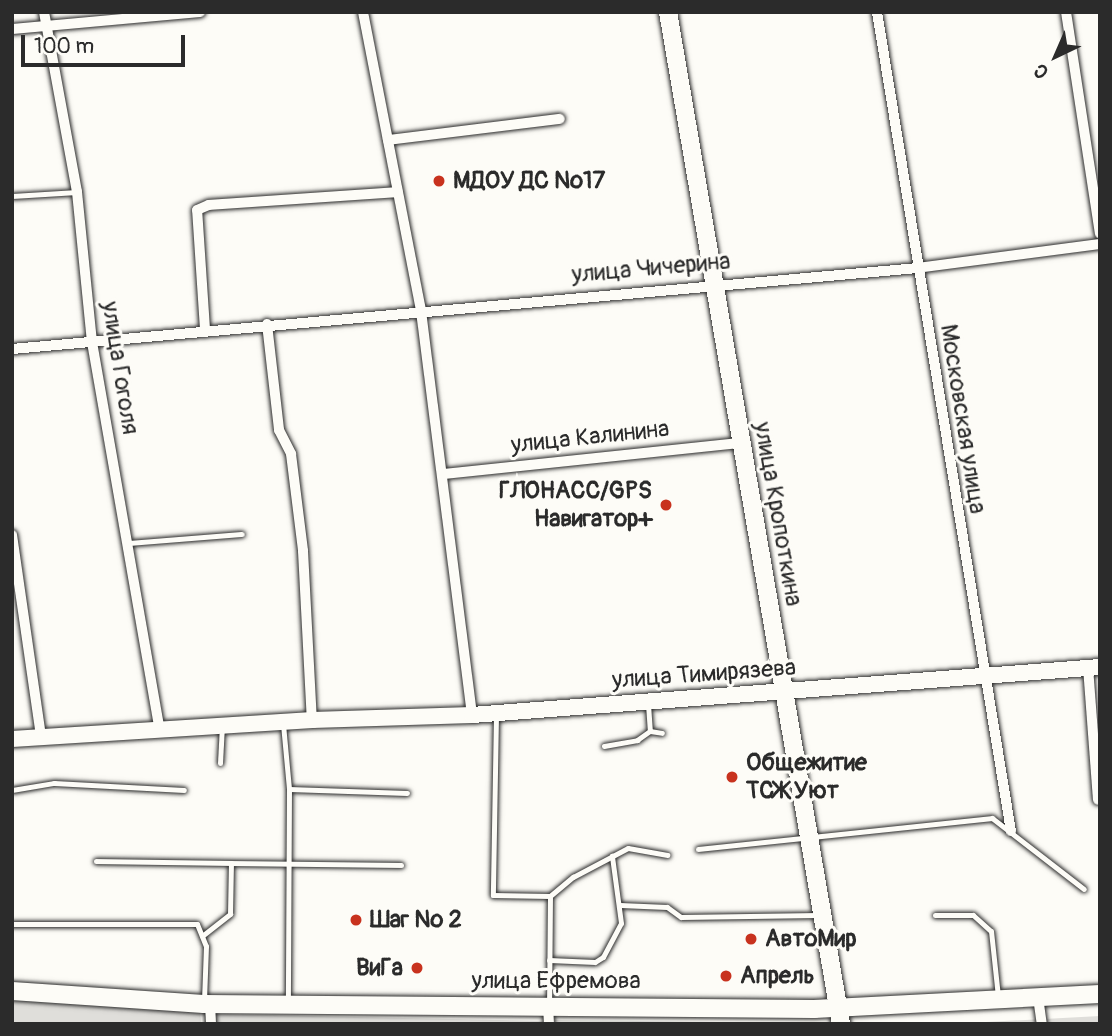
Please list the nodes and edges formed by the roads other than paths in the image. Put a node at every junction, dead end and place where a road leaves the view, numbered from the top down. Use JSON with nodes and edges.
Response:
{"nodes":[{"id":1,"x":44,"y":12,"type":"edge"},
{"id":2,"x":200,"y":12,"type":"edge"},
{"id":3,"x":363,"y":12,"type":"edge"},
{"id":4,"x":668,"y":12,"type":"edge"},
{"id":5,"x":877,"y":12,"type":"edge"},
{"id":6,"x":1066,"y":12,"type":"edge"},
{"id":7,"x":46,"y":26,"type":"junction"},
{"id":8,"x":12,"y":29,"type":"edge"},
{"id":9,"x":560,"y":120,"type":"dead end"},
{"id":10,"x":388,"y":140,"type":"junction"},
{"id":11,"x":77,"y":192,"type":"junction"},
{"id":12,"x":398,"y":192,"type":"junction"},
{"id":13,"x":12,"y":195,"type":"edge"},
{"id":14,"x":1100,"y":233,"type":"edge"},
{"id":15,"x":1100,"y":244,"type":"edge"},
{"id":16,"x":917,"y":268,"type":"junction"},
{"id":17,"x":714,"y":283,"type":"junction"},
{"id":18,"x":421,"y":311,"type":"junction"},
{"id":19,"x":267,"y":324,"type":"junction"},
{"id":20,"x":205,"y":329,"type":"junction"},
{"id":21,"x":92,"y":342,"type":"junction"},
{"id":22,"x":12,"y":349,"type":"edge"},
{"id":23,"x":741,"y":443,"type":"junction"},
{"id":24,"x":444,"y":474,"type":"junction"},
{"id":25,"x":242,"y":534,"type":"dead end"},
{"id":26,"x":12,"y":535,"type":"edge"},
{"id":27,"x":128,"y":543,"type":"junction"},
{"id":28,"x":1094,"y":667,"type":"edge"},
{"id":29,"x":984,"y":673,"type":"junction"},
{"id":30,"x":783,"y":691,"type":"junction"},
{"id":31,"x":648,"y":702,"type":"junction"},
{"id":32,"x":496,"y":713,"type":"junction"},
{"id":33,"x":472,"y":715,"type":"junction"},
{"id":34,"x":312,"y":720,"type":"junction"},
{"id":35,"x":283,"y":722,"type":"junction"},
{"id":36,"x":222,"y":726,"type":"junction"},
{"id":37,"x":160,"y":730,"type":"junction"},
{"id":38,"x":650,"y":731,"type":"junction"},
{"id":39,"x":662,"y":733,"type":"dead end"},
{"id":40,"x":41,"y":737,"type":"junction"},
{"id":41,"x":12,"y":739,"type":"edge"},
{"id":42,"x":604,"y":746,"type":"dead end"},
{"id":43,"x":220,"y":763,"type":"dead end"},
{"id":44,"x":289,"y":789,"type":"junction"},
{"id":45,"x":12,"y":790,"type":"edge"},
{"id":46,"x":184,"y":790,"type":"dead end"},
{"id":47,"x":407,"y":793,"type":"dead end"},
{"id":48,"x":1098,"y":800,"type":"edge"},
{"id":49,"x":1011,"y":831,"type":"junction"},
{"id":50,"x":808,"y":836,"type":"junction"},
{"id":51,"x":698,"y":849,"type":"dead end"},
{"id":52,"x":667,"y":855,"type":"dead end"},
{"id":53,"x":612,"y":856,"type":"junction"},
{"id":54,"x":96,"y":861,"type":"dead end"},
{"id":55,"x":285,"y":862,"type":"junction"},
{"id":56,"x":230,"y":863,"type":"junction"},
{"id":57,"x":401,"y":866,"type":"dead end"},
{"id":58,"x":1084,"y":889,"type":"dead end"},
{"id":59,"x":550,"y":896,"type":"junction"},
{"id":60,"x":620,"y":905,"type":"junction"},
{"id":61,"x":821,"y":915,"type":"junction"},
{"id":62,"x":935,"y":915,"type":"dead end"},
{"id":63,"x":12,"y":925,"type":"edge"},
{"id":64,"x":202,"y":936,"type":"junction"},
{"id":65,"x":549,"y":960,"type":"junction"},
{"id":66,"x":12,"y":991,"type":"edge"},
{"id":67,"x":1100,"y":994,"type":"edge"},
{"id":68,"x":1038,"y":997,"type":"junction"},
{"id":69,"x":998,"y":999,"type":"junction"},
{"id":70,"x":207,"y":1004,"type":"junction"},
{"id":71,"x":288,"y":1004,"type":"junction"},
{"id":72,"x":548,"y":1005,"type":"junction"},
{"id":73,"x":840,"y":1016,"type":"edge"},
{"id":74,"x":211,"y":1024,"type":"edge"},
{"id":75,"x":549,"y":1024,"type":"edge"},
{"id":76,"x":1042,"y":1024,"type":"edge"}],
"edges":[{"from":1,"to":7,"type":"street","name":"улица Гоголя"},
{"from":2,"to":7,"type":"street"},
{"from":3,"to":10,"type":"street"},
{"from":4,"to":17,"type":"main road","name":"улица Кропоткина"},
{"from":5,"to":16,"type":"street","name":"Московская улица"},
{"from":6,"to":14,"type":"street"},
{"from":7,"to":8,"type":"street"},
{"from":7,"to":11,"type":"street","name":"улица Гоголя"},
{"from":9,"to":10,"type":"street"},
{"from":10,"to":12,"type":"street"},
{"from":11,"to":13,"type":"lane"},
{"from":11,"to":21,"type":"street","name":"улица Гоголя"},
{"from":12,"to":18,"type":"street"},
{"from":12,"to":20,"type":"street"},
{"from":15,"to":16,"type":"street","name":"улица Чичерина"},
{"from":16,"to":17,"type":"street","name":"улица Чичерина"},
{"from":16,"to":29,"type":"street","name":"Московская улица"},
{"from":17,"to":18,"type":"street","name":"улица Чичерина"},
{"from":17,"to":23,"type":"main road","name":"улица Кропоткина"},
{"from":18,"to":19,"type":"street","name":"улица Чичерина"},
{"from":18,"to":24,"type":"street"},
{"from":19,"to":20,"type":"street","name":"улица Чичерина"},
{"from":19,"to":34,"type":"street"},
{"from":20,"to":21,"type":"street","name":"улица Чичерина"},
{"from":21,"to":22,"type":"street","name":"улица Чичерина"},
{"from":21,"to":27,"type":"street","name":"улица Гоголя"},
{"from":23,"to":24,"type":"street","name":"улица Калинина"},
{"from":23,"to":30,"type":"main road","name":"улица Кропоткина"},
{"from":24,"to":33,"type":"street"},
{"from":25,"to":27,"type":"lane"},
{"from":26,"to":40,"type":"street"},
{"from":27,"to":37,"type":"street","name":"улица Гоголя"},
{"from":28,"to":29,"type":"street","name":"улица Тимирязева"},
{"from":28,"to":48,"type":"street"},
{"from":29,"to":30,"type":"street","name":"улица Тимирязева"},
{"from":29,"to":49,"type":"street","name":"Московская улица"},
{"from":30,"to":31,"type":"street","name":"улица Тимирязева"},
{"from":30,"to":50,"type":"main road","name":"улица Кропоткина"},
{"from":31,"to":32,"type":"street","name":"улица Тимирязева"},
{"from":31,"to":38,"type":"lane"},
{"from":32,"to":33,"type":"street","name":"улица Тимирязева"},
{"from":32,"to":59,"type":"lane"},
{"from":33,"to":34,"type":"street","name":"улица Тимирязева"},
{"from":34,"to":35,"type":"street","name":"улица Тимирязева"},
{"from":35,"to":36,"type":"street","name":"улица Тимирязева"},
{"from":35,"to":44,"type":"lane"},
{"from":36,"to":37,"type":"street","name":"улица Тимирязева"},
{"from":36,"to":43,"type":"lane"},
{"from":37,"to":40,"type":"street","name":"улица Тимирязева"},
{"from":38,"to":39,"type":"lane"},
{"from":38,"to":42,"type":"lane"},
{"from":40,"to":41,"type":"street","name":"улица Тимирязева"},
{"from":44,"to":47,"type":"lane"},
{"from":44,"to":55,"type":"lane"},
{"from":45,"to":46,"type":"lane"},
{"from":49,"to":50,"type":"lane"},
{"from":49,"to":58,"type":"lane"},
{"from":50,"to":51,"type":"lane"},
{"from":50,"to":61,"type":"main road","name":"улица Кропоткина"},
{"from":52,"to":53,"type":"lane"},
{"from":53,"to":59,"type":"lane"},
{"from":53,"to":60,"type":"lane"},
{"from":54,"to":56,"type":"lane"},
{"from":55,"to":56,"type":"lane"},
{"from":55,"to":57,"type":"lane"},
{"from":55,"to":71,"type":"lane"},
{"from":56,"to":64,"type":"lane"},
{"from":59,"to":65,"type":"lane"},
{"from":60,"to":61,"type":"lane"},
{"from":60,"to":65,"type":"lane"},
{"from":61,"to":73,"type":"main road","name":"улица Кропоткина"},
{"from":62,"to":69,"type":"lane"},
{"from":63,"to":64,"type":"lane"},
{"from":64,"to":70,"type":"lane"},
{"from":65,"to":72,"type":"lane"},
{"from":66,"to":70,"type":"main road","name":"улица Ефремова"},
{"from":67,"to":68,"type":"main road","name":"улица Ефремова"},
{"from":68,"to":69,"type":"main road","name":"улица Ефремова"},
{"from":68,"to":76,"type":"street"},
{"from":69,"to":73,"type":"main road","name":"улица Ефремова"},
{"from":70,"to":71,"type":"main road","name":"улица Ефремова"},
{"from":70,"to":74,"type":"street"},
{"from":71,"to":72,"type":"main road","name":"улица Ефремова"},
{"from":72,"to":73,"type":"main road","name":"улица Ефремова"},
{"from":72,"to":75,"type":"street"}]}
